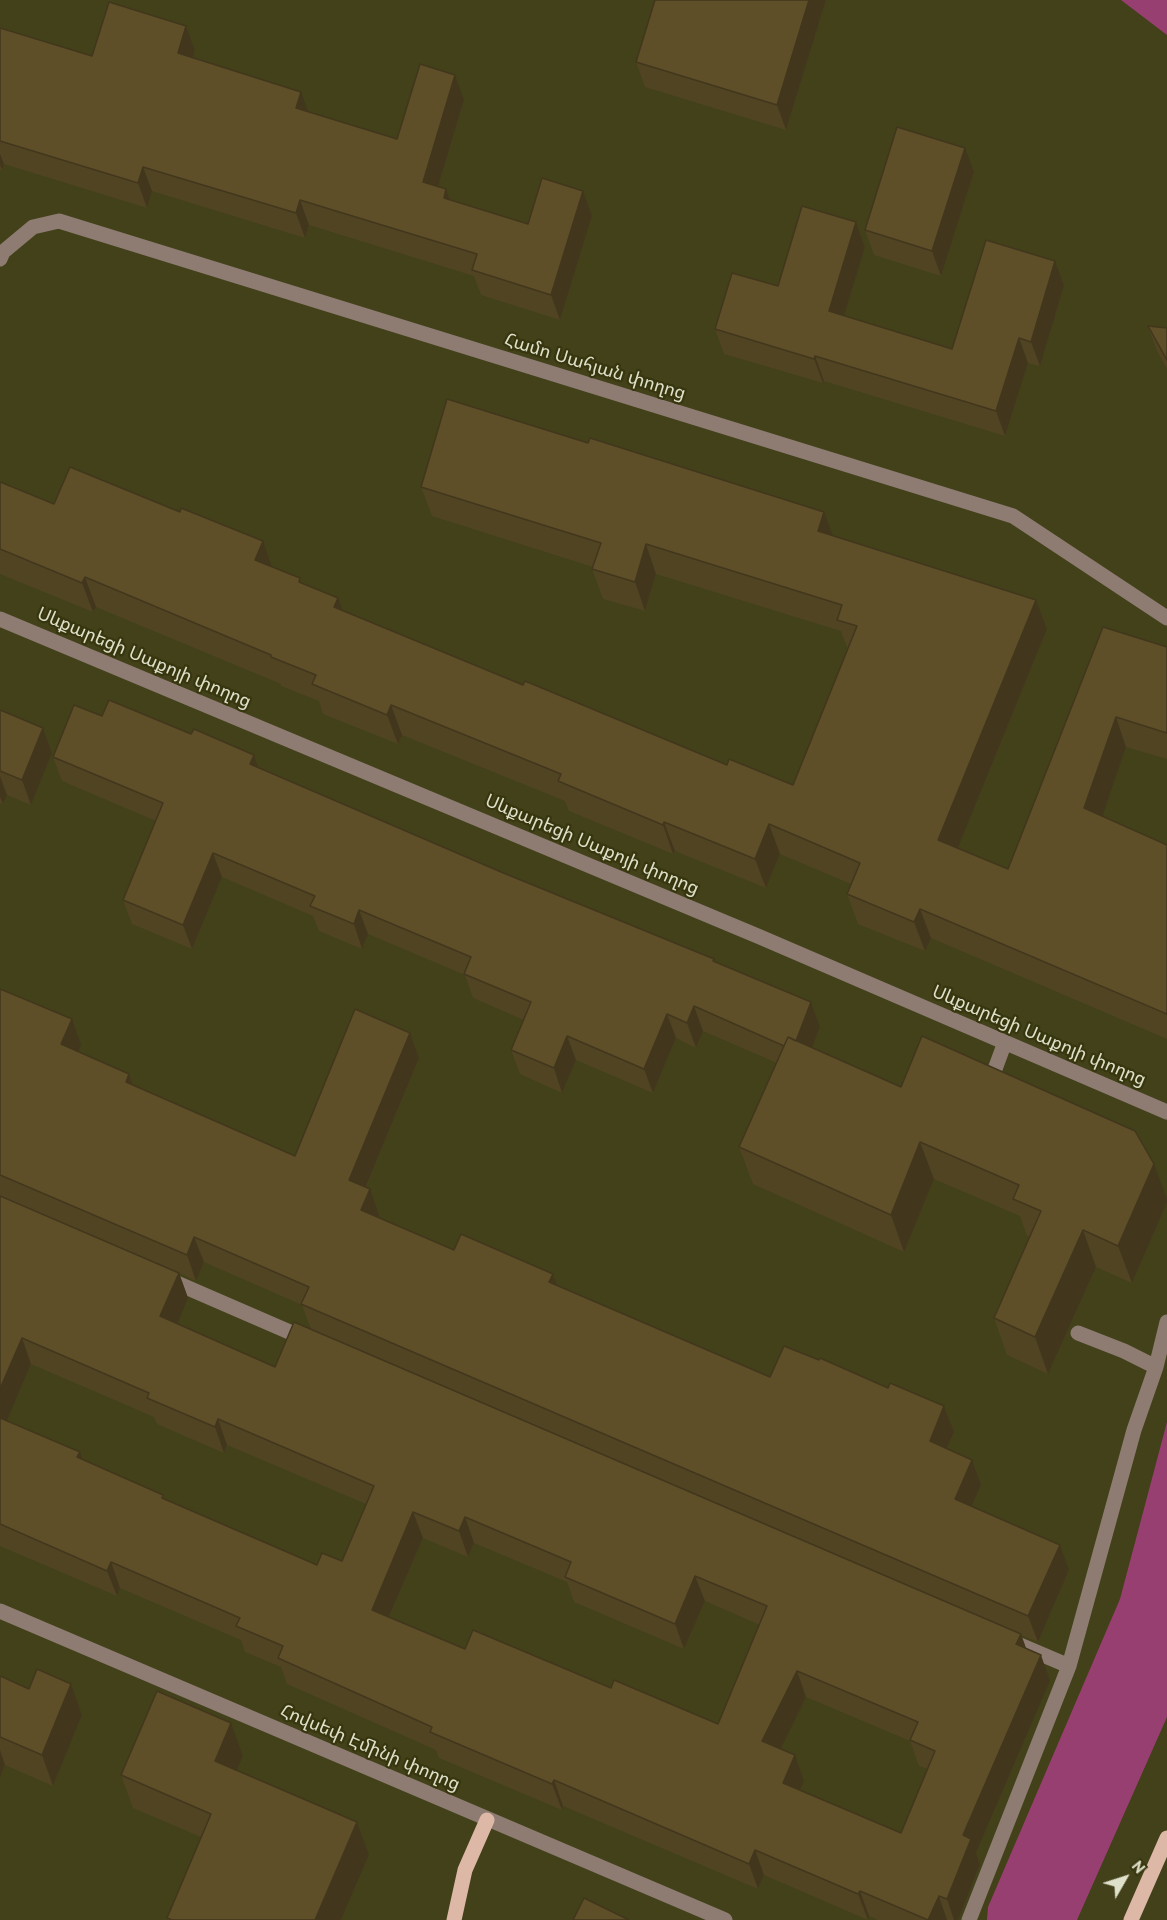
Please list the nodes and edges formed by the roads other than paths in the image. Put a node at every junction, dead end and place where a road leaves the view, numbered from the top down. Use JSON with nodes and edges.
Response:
{"nodes":[{"id":1,"x":0,"y":259,"type":"edge"},
{"id":2,"x":1167,"y":618,"type":"edge"},
{"id":3,"x":0,"y":619,"type":"edge"},
{"id":4,"x":1005,"y":1042,"type":"junction"},
{"id":5,"x":975,"y":1077,"type":"edge"},
{"id":6,"x":1167,"y":1112,"type":"edge"},
{"id":7,"x":154,"y":1273,"type":"edge"},
{"id":8,"x":1167,"y":1322,"type":"edge"},
{"id":9,"x":1078,"y":1333,"type":"dead end"},
{"id":10,"x":320,"y":1344,"type":"edge"},
{"id":11,"x":1156,"y":1367,"type":"junction"},
{"id":12,"x":0,"y":1611,"type":"edge"},
{"id":13,"x":992,"y":1633,"type":"edge"},
{"id":14,"x":1069,"y":1666,"type":"junction"},
{"id":15,"x":487,"y":1820,"type":"junction"},
{"id":16,"x":1167,"y":1838,"type":"edge"},
{"id":17,"x":454,"y":1920,"type":"edge"},
{"id":18,"x":725,"y":1920,"type":"edge"},
{"id":19,"x":969,"y":1920,"type":"edge"},
{"id":20,"x":1131,"y":1920,"type":"edge"}],
"edges":[{"from":1,"to":2,"type":"street","name":"Համո Սահյան փողոց"},
{"from":3,"to":4,"type":"street","name":"Սևքարեցի Սաքոյի փողոց"},
{"from":4,"to":5,"type":"street"},
{"from":4,"to":6,"type":"street","name":"Սևքարեցի Սաքոյի փողոց"},
{"from":7,"to":10,"type":"street"},
{"from":8,"to":11,"type":"street"},
{"from":9,"to":11,"type":"street"},
{"from":11,"to":14,"type":"street"},
{"from":12,"to":15,"type":"street","name":"Հովսեփ Էմինի փողոց"},
{"from":13,"to":14,"type":"street"},
{"from":14,"to":19,"type":"street"},
{"from":15,"to":17,"type":"main road"},
{"from":15,"to":18,"type":"street","name":"Հովսեփ Էմինի փողոց"},
{"from":16,"to":20,"type":"main road"}]}
